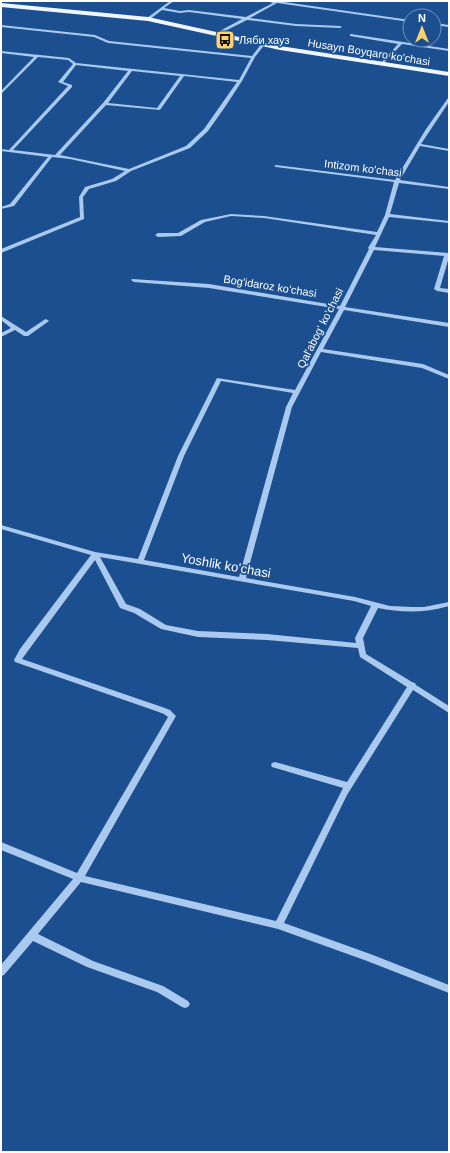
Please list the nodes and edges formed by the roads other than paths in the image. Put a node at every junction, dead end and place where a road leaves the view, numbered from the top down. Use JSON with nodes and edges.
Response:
{"nodes":[{"id":1,"x":172,"y":1,"type":"edge"},
{"id":2,"x":268,"y":1,"type":"edge"},
{"id":3,"x":277,"y":2,"type":"edge"},
{"id":4,"x":1,"y":5,"type":"edge"},
{"id":5,"x":161,"y":9,"type":"junction"},
{"id":6,"x":148,"y":19,"type":"junction"},
{"id":7,"x":242,"y":19,"type":"junction"},
{"id":8,"x":402,"y":20,"type":"edge"},
{"id":9,"x":1,"y":26,"type":"edge"},
{"id":10,"x":340,"y":27,"type":"dead end"},
{"id":11,"x":217,"y":34,"type":"junction"},
{"id":12,"x":351,"y":35,"type":"dead end"},
{"id":13,"x":401,"y":43,"type":"junction"},
{"id":14,"x":263,"y":44,"type":"junction"},
{"id":15,"x":449,"y":50,"type":"edge"},
{"id":16,"x":1,"y":52,"type":"edge"},
{"id":17,"x":37,"y":56,"type":"junction"},
{"id":18,"x":253,"y":57,"type":"junction"},
{"id":19,"x":75,"y":64,"type":"junction"},
{"id":20,"x":382,"y":64,"type":"junction"},
{"id":21,"x":131,"y":70,"type":"junction"},
{"id":22,"x":449,"y":74,"type":"edge"},
{"id":23,"x":183,"y":75,"type":"junction"},
{"id":24,"x":240,"y":81,"type":"junction"},
{"id":25,"x":1,"y":93,"type":"edge"},
{"id":26,"x":449,"y":99,"type":"edge"},
{"id":27,"x":105,"y":104,"type":"junction"},
{"id":28,"x":419,"y":145,"type":"junction"},
{"id":29,"x":1,"y":150,"type":"edge"},
{"id":30,"x":449,"y":150,"type":"edge"},
{"id":31,"x":10,"y":151,"type":"junction"},
{"id":32,"x":51,"y":156,"type":"junction"},
{"id":33,"x":57,"y":156,"type":"junction"},
{"id":34,"x":276,"y":166,"type":"dead end"},
{"id":35,"x":129,"y":170,"type":"junction"},
{"id":36,"x":397,"y":181,"type":"junction"},
{"id":37,"x":449,"y":188,"type":"edge"},
{"id":38,"x":1,"y":208,"type":"edge"},
{"id":39,"x":387,"y":215,"type":"junction"},
{"id":40,"x":449,"y":222,"type":"edge"},
{"id":41,"x":379,"y":234,"type":"junction"},
{"id":42,"x":158,"y":235,"type":"dead end"},
{"id":43,"x":371,"y":248,"type":"junction"},
{"id":44,"x":1,"y":251,"type":"edge"},
{"id":45,"x":448,"y":255,"type":"edge"},
{"id":46,"x":134,"y":280,"type":"dead end"},
{"id":47,"x":449,"y":291,"type":"edge"},
{"id":48,"x":342,"y":308,"type":"junction"},
{"id":49,"x":1,"y":318,"type":"edge"},
{"id":50,"x":46,"y":321,"type":"dead end"},
{"id":51,"x":449,"y":325,"type":"edge"},
{"id":52,"x":15,"y":328,"type":"junction"},
{"id":53,"x":1,"y":335,"type":"edge"},
{"id":54,"x":319,"y":350,"type":"junction"},
{"id":55,"x":449,"y":377,"type":"edge"},
{"id":56,"x":297,"y":392,"type":"junction"},
{"id":57,"x":1,"y":528,"type":"edge"},
{"id":58,"x":95,"y":554,"type":"junction"},
{"id":59,"x":140,"y":562,"type":"junction"},
{"id":60,"x":242,"y":580,"type":"junction"},
{"id":61,"x":449,"y":604,"type":"edge"},
{"id":62,"x":375,"y":606,"type":"junction"},
{"id":63,"x":360,"y":646,"type":"junction"},
{"id":64,"x":412,"y":685,"type":"junction"},
{"id":65,"x":449,"y":710,"type":"edge"},
{"id":66,"x":275,"y":765,"type":"dead end"},
{"id":67,"x":349,"y":786,"type":"junction"},
{"id":68,"x":1,"y":846,"type":"edge"},
{"id":69,"x":79,"y":878,"type":"junction"},
{"id":70,"x":278,"y":925,"type":"junction"},
{"id":71,"x":32,"y":936,"type":"junction"},
{"id":72,"x":1,"y":972,"type":"edge"},
{"id":73,"x":449,"y":989,"type":"edge"},
{"id":74,"x":185,"y":1004,"type":"dead end"}],
"edges":[{"from":1,"to":5,"type":"street"},
{"from":2,"to":3,"type":"street"},
{"from":3,"to":7,"type":"street"},
{"from":3,"to":8,"type":"street"},
{"from":4,"to":6,"type":"main road","name":"Husayn Boyqaro ko'chasi"},
{"from":5,"to":6,"type":"street"},
{"from":5,"to":7,"type":"street"},
{"from":6,"to":11,"type":"main road","name":"Husayn Boyqaro ko'chasi"},
{"from":7,"to":10,"type":"street"},
{"from":7,"to":11,"type":"street"},
{"from":9,"to":18,"type":"street"},
{"from":11,"to":14,"type":"main road","name":"Husayn Boyqaro ko'chasi"},
{"from":12,"to":13,"type":"street"},
{"from":13,"to":15,"type":"street"},
{"from":13,"to":20,"type":"street"},
{"from":14,"to":18,"type":"street"},
{"from":14,"to":20,"type":"main road","name":"Husayn Boyqaro ko'chasi"},
{"from":16,"to":17,"type":"street"},
{"from":17,"to":19,"type":"street"},
{"from":17,"to":25,"type":"street"},
{"from":18,"to":24,"type":"street"},
{"from":19,"to":21,"type":"street"},
{"from":19,"to":31,"type":"street"},
{"from":20,"to":22,"type":"main road","name":"Husayn Boyqaro ko'chasi"},
{"from":21,"to":23,"type":"street"},
{"from":21,"to":27,"type":"street"},
{"from":23,"to":24,"type":"street"},
{"from":23,"to":27,"type":"street"},
{"from":24,"to":35,"type":"street"},
{"from":26,"to":28,"type":"street","name":"Qal'abog' ko'chasi"},
{"from":27,"to":33,"type":"street"},
{"from":28,"to":30,"type":"street"},
{"from":28,"to":36,"type":"street","name":"Qal'abog' ko'chasi"},
{"from":29,"to":31,"type":"street"},
{"from":31,"to":32,"type":"street"},
{"from":32,"to":33,"type":"street"},
{"from":32,"to":38,"type":"street"},
{"from":33,"to":35,"type":"street"},
{"from":34,"to":36,"type":"street","name":"Intizom ko'chasi"},
{"from":35,"to":44,"type":"street"},
{"from":36,"to":37,"type":"street","name":"Intizom ko'chasi"},
{"from":36,"to":39,"type":"street","name":"Qal'abog' ko'chasi"},
{"from":39,"to":40,"type":"street"},
{"from":39,"to":41,"type":"street","name":"Qal'abog' ko'chasi"},
{"from":41,"to":42,"type":"street"},
{"from":41,"to":43,"type":"street","name":"Qal'abog' ko'chasi"},
{"from":43,"to":45,"type":"street"},
{"from":43,"to":48,"type":"street","name":"Qal'abog' ko'chasi"},
{"from":45,"to":47,"type":"street"},
{"from":46,"to":48,"type":"street","name":"Bog'idaroz ko'chasi"},
{"from":48,"to":51,"type":"street","name":"Bog'idaroz ko'chasi"},
{"from":48,"to":54,"type":"street","name":"Qal'abog' ko'chasi"},
{"from":49,"to":52,"type":"street"},
{"from":50,"to":52,"type":"street"},
{"from":52,"to":53,"type":"street"},
{"from":54,"to":55,"type":"street"},
{"from":54,"to":56,"type":"street","name":"Qal'abog' ko'chasi"},
{"from":56,"to":59,"type":"street"},
{"from":56,"to":60,"type":"street","name":"Qal'abog' ko'chasi"},
{"from":57,"to":58,"type":"street","name":"Yoshlik ko'chasi"},
{"from":58,"to":59,"type":"street","name":"Yoshlik ko'chasi"},
{"from":58,"to":63,"type":"street"},
{"from":58,"to":69,"type":"street"},
{"from":59,"to":60,"type":"street","name":"Yoshlik ko'chasi"},
{"from":60,"to":62,"type":"street","name":"Yoshlik ko'chasi"},
{"from":61,"to":62,"type":"street","name":"Yoshlik ko'chasi"},
{"from":62,"to":63,"type":"street"},
{"from":63,"to":64,"type":"street"},
{"from":64,"to":65,"type":"street"},
{"from":64,"to":67,"type":"street"},
{"from":66,"to":67,"type":"street"},
{"from":67,"to":70,"type":"street"},
{"from":68,"to":69,"type":"street"},
{"from":69,"to":70,"type":"street"},
{"from":69,"to":71,"type":"street"},
{"from":70,"to":73,"type":"street"},
{"from":71,"to":72,"type":"street"},
{"from":71,"to":74,"type":"street"}]}
